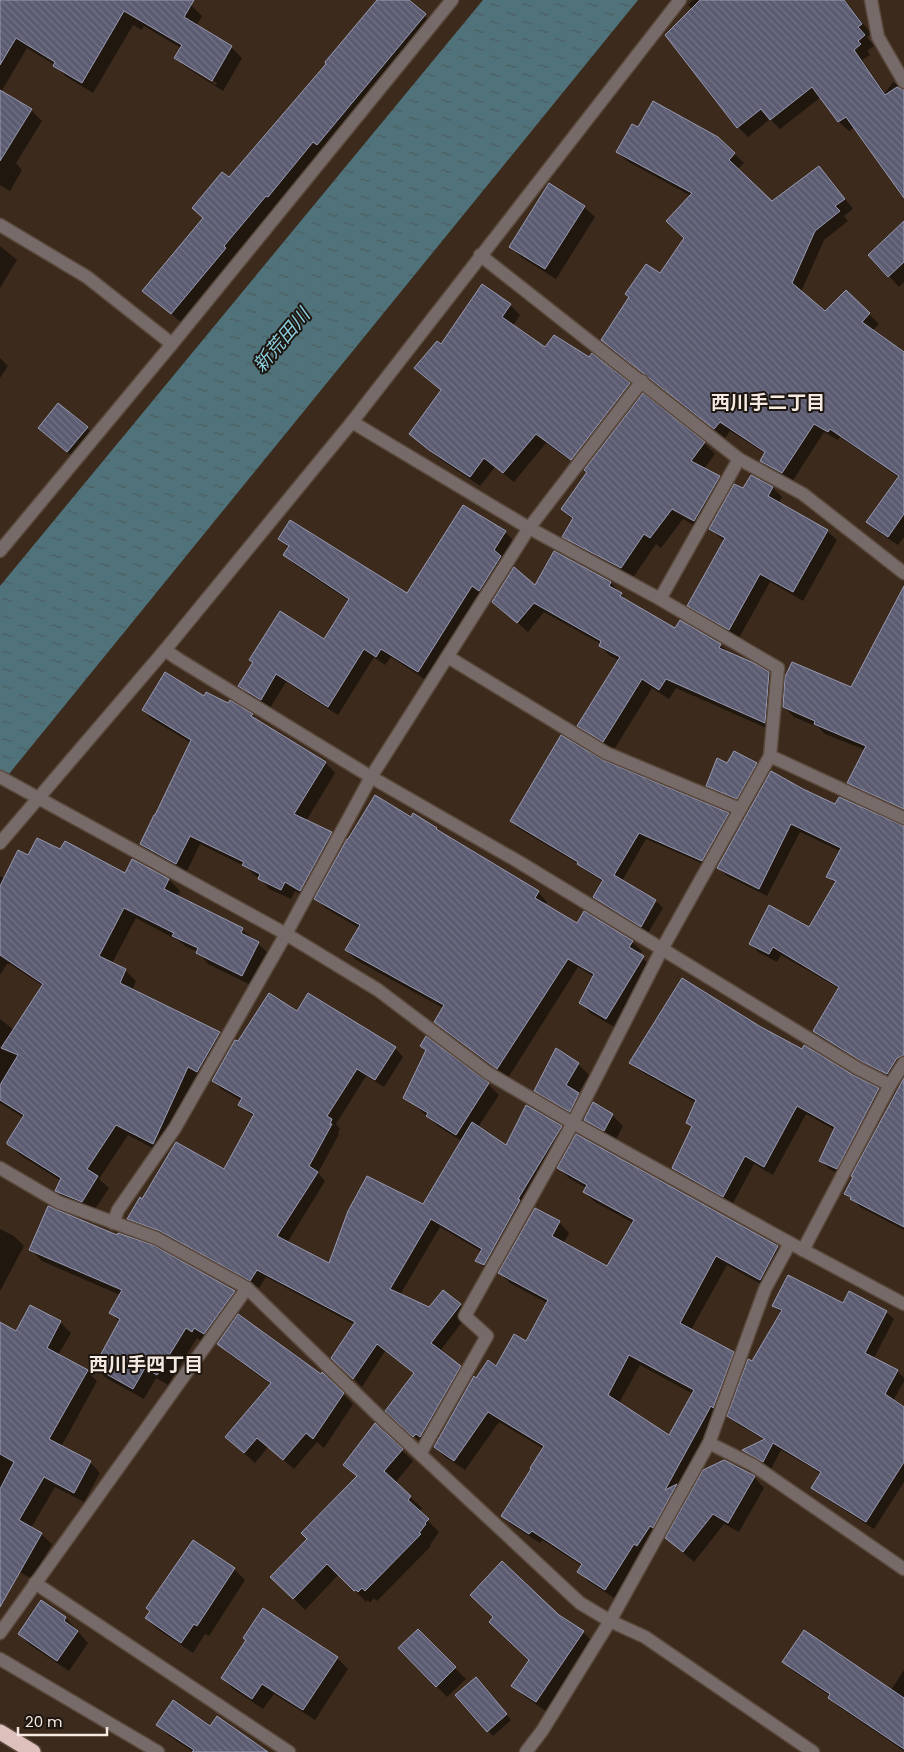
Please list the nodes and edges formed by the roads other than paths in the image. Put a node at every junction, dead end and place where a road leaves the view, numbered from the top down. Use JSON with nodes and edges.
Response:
{"nodes":[{"id":1,"x":680,"y":0,"type":"edge"},
{"id":2,"x":871,"y":0,"type":"edge"},
{"id":3,"x":445,"y":3,"type":"edge"},
{"id":4,"x":904,"y":82,"type":"edge"},
{"id":5,"x":0,"y":225,"type":"edge"},
{"id":6,"x":480,"y":255,"type":"junction"},
{"id":7,"x":172,"y":344,"type":"junction"},
{"id":8,"x":642,"y":381,"type":"junction"},
{"id":9,"x":352,"y":422,"type":"junction"},
{"id":10,"x":739,"y":459,"type":"junction"},
{"id":11,"x":529,"y":528,"type":"junction"},
{"id":12,"x":0,"y":550,"type":"edge"},
{"id":13,"x":904,"y":572,"type":"edge"},
{"id":14,"x":660,"y":599,"type":"junction"},
{"id":15,"x":166,"y":650,"type":"junction"},
{"id":16,"x":448,"y":657,"type":"junction"},
{"id":17,"x":770,"y":756,"type":"junction"},
{"id":18,"x":0,"y":777,"type":"edge"},
{"id":19,"x":371,"y":777,"type":"junction"},
{"id":20,"x":39,"y":798,"type":"junction"},
{"id":21,"x":740,"y":809,"type":"junction"},
{"id":22,"x":904,"y":818,"type":"edge"},
{"id":23,"x":0,"y":843,"type":"edge"},
{"id":24,"x":286,"y":934,"type":"junction"},
{"id":25,"x":662,"y":949,"type":"junction"},
{"id":26,"x":904,"y":1063,"type":"edge"},
{"id":27,"x":890,"y":1085,"type":"junction"},
{"id":28,"x":573,"y":1123,"type":"junction"},
{"id":29,"x":0,"y":1168,"type":"edge"},
{"id":30,"x":113,"y":1222,"type":"junction"},
{"id":31,"x":790,"y":1244,"type":"junction"},
{"id":32,"x":803,"y":1250,"type":"junction"},
{"id":33,"x":247,"y":1288,"type":"junction"},
{"id":34,"x":904,"y":1304,"type":"edge"},
{"id":35,"x":709,"y":1443,"type":"junction"},
{"id":36,"x":420,"y":1454,"type":"junction"},
{"id":37,"x":904,"y":1569,"type":"edge"},
{"id":38,"x":35,"y":1583,"type":"junction"},
{"id":39,"x":610,"y":1622,"type":"junction"},
{"id":40,"x":0,"y":1633,"type":"edge"},
{"id":41,"x":0,"y":1659,"type":"edge"},
{"id":42,"x":0,"y":1732,"type":"edge"},
{"id":43,"x":33,"y":1752,"type":"edge"},
{"id":44,"x":158,"y":1752,"type":"edge"},
{"id":45,"x":289,"y":1752,"type":"edge"},
{"id":46,"x":526,"y":1752,"type":"edge"},
{"id":47,"x":813,"y":1752,"type":"edge"}],
"edges":[{"from":1,"to":6,"type":"street"},
{"from":2,"to":4,"type":"street"},
{"from":3,"to":7,"type":"street"},
{"from":5,"to":7,"type":"street"},
{"from":6,"to":8,"type":"street"},
{"from":6,"to":9,"type":"street"},
{"from":7,"to":12,"type":"street"},
{"from":8,"to":10,"type":"street"},
{"from":8,"to":11,"type":"street"},
{"from":9,"to":11,"type":"street"},
{"from":9,"to":15,"type":"street"},
{"from":10,"to":13,"type":"street"},
{"from":10,"to":14,"type":"street"},
{"from":11,"to":14,"type":"street"},
{"from":11,"to":16,"type":"street"},
{"from":14,"to":17,"type":"street"},
{"from":15,"to":19,"type":"street"},
{"from":15,"to":20,"type":"street"},
{"from":16,"to":19,"type":"street"},
{"from":16,"to":21,"type":"street"},
{"from":17,"to":21,"type":"street"},
{"from":17,"to":22,"type":"street"},
{"from":18,"to":20,"type":"street"},
{"from":19,"to":24,"type":"street"},
{"from":19,"to":25,"type":"street"},
{"from":20,"to":23,"type":"street"},
{"from":20,"to":24,"type":"street"},
{"from":21,"to":25,"type":"street"},
{"from":24,"to":28,"type":"street"},
{"from":24,"to":30,"type":"street"},
{"from":25,"to":27,"type":"street"},
{"from":25,"to":28,"type":"street"},
{"from":26,"to":27,"type":"street"},
{"from":27,"to":32,"type":"street"},
{"from":28,"to":31,"type":"street"},
{"from":28,"to":36,"type":"street"},
{"from":29,"to":30,"type":"street"},
{"from":30,"to":33,"type":"street"},
{"from":31,"to":32,"type":"street"},
{"from":31,"to":35,"type":"street"},
{"from":32,"to":34,"type":"street"},
{"from":33,"to":36,"type":"street"},
{"from":33,"to":38,"type":"street"},
{"from":35,"to":37,"type":"street"},
{"from":35,"to":39,"type":"street"},
{"from":36,"to":39,"type":"street"},
{"from":38,"to":40,"type":"street"},
{"from":38,"to":45,"type":"street"},
{"from":39,"to":46,"type":"street"},
{"from":39,"to":47,"type":"street"},
{"from":41,"to":44,"type":"street"},
{"from":42,"to":43,"type":"highway"}]}
